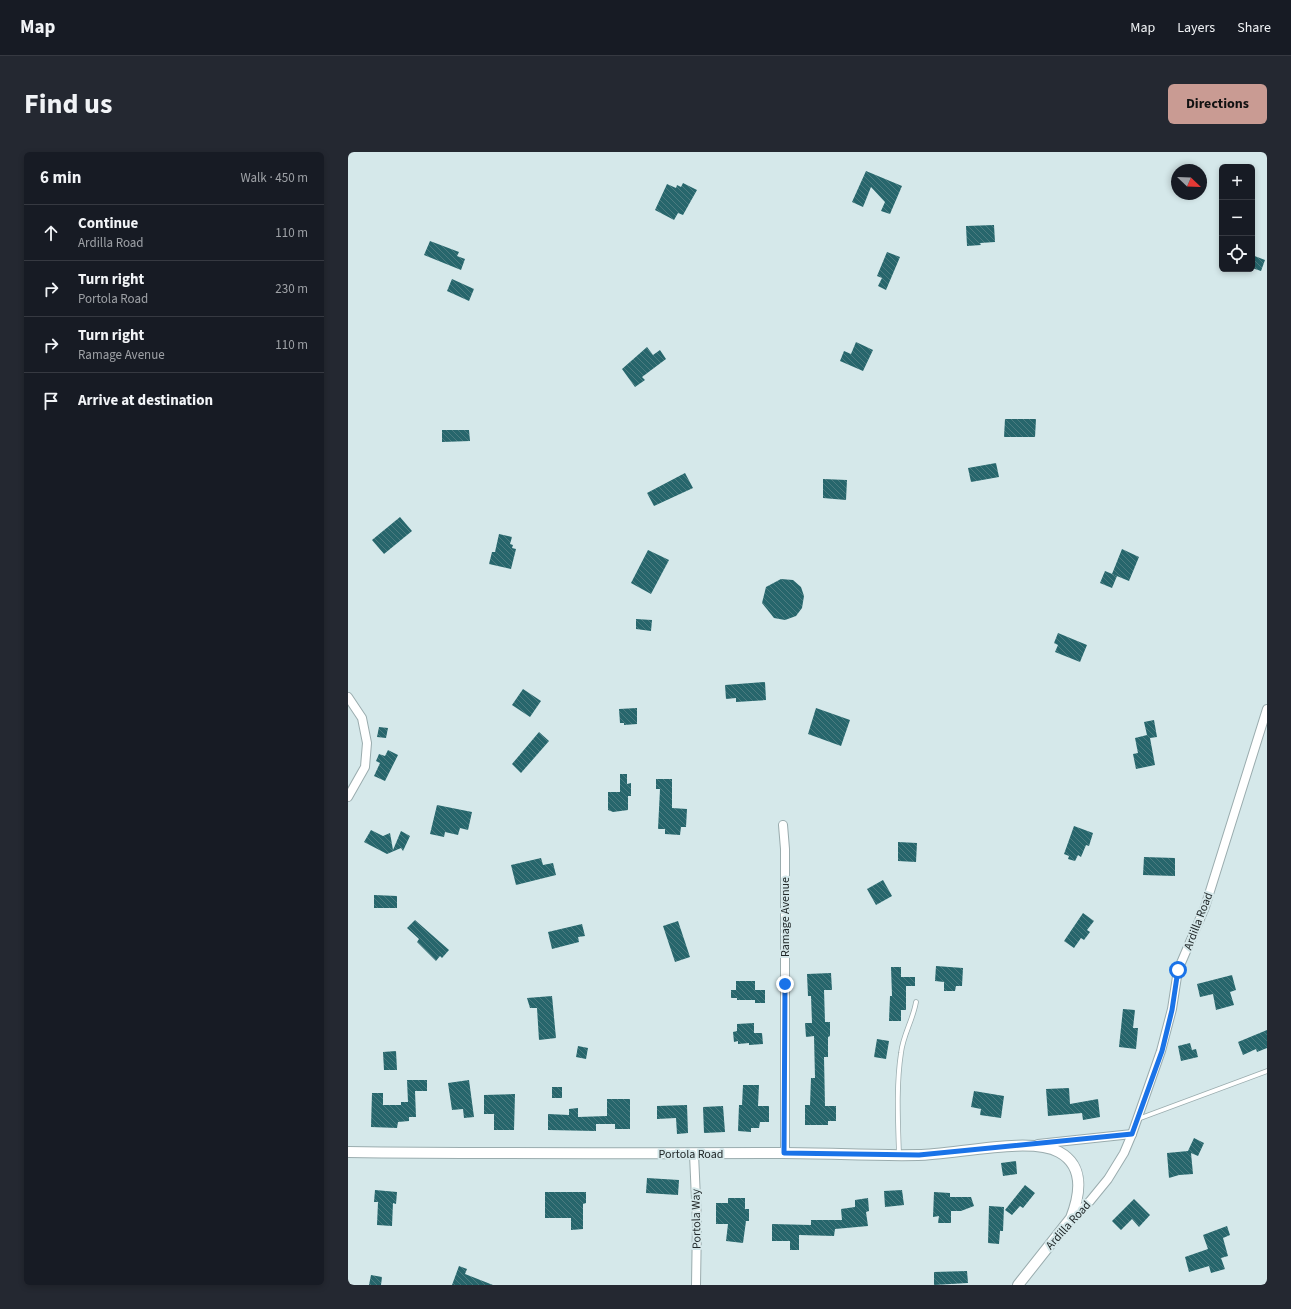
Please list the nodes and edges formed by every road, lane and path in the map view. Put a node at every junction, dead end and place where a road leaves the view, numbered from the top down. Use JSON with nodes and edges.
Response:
{"nodes":[{"id":1,"x":348,"y":697,"type":"edge"},
{"id":2,"x":1267,"y":709,"type":"edge"},
{"id":3,"x":348,"y":797,"type":"edge"},
{"id":4,"x":782,"y":825,"type":"dead end"},
{"id":5,"x":916,"y":1002,"type":"dead end"},
{"id":6,"x":1267,"y":1071,"type":"edge"},
{"id":7,"x":1137,"y":1119,"type":"junction"},
{"id":8,"x":1132,"y":1134,"type":"junction"},
{"id":9,"x":1034,"y":1145,"type":"junction"},
{"id":10,"x":348,"y":1152,"type":"edge"},
{"id":11,"x":784,"y":1153,"type":"junction"},
{"id":12,"x":694,"y":1154,"type":"junction"},
{"id":13,"x":899,"y":1155,"type":"junction"},
{"id":14,"x":1071,"y":1218,"type":"junction"},
{"id":15,"x":696,"y":1285,"type":"edge"},
{"id":16,"x":1018,"y":1285,"type":"edge"}],
"edges":[{"from":1,"to":3,"type":"street"},
{"from":2,"to":7,"type":"street","name":"Ardilla Road"},
{"from":4,"to":11,"type":"street","name":"Ramage Avenue"},
{"from":5,"to":13,"type":"lane"},
{"from":6,"to":7,"type":"lane"},
{"from":7,"to":8,"type":"street","name":"Ardilla Road"},
{"from":8,"to":9,"type":"street","name":"Portola Road"},
{"from":8,"to":14,"type":"street","name":"Ardilla Road"},
{"from":9,"to":13,"type":"street","name":"Portola Road"},
{"from":9,"to":14,"type":"street","name":"Portola Road"},
{"from":10,"to":12,"type":"street","name":"Portola Road"},
{"from":11,"to":12,"type":"street","name":"Portola Road"},
{"from":11,"to":13,"type":"street","name":"Portola Road"},
{"from":12,"to":15,"type":"street","name":"Portola Way"},
{"from":14,"to":16,"type":"street","name":"Ardilla Road"}]}
